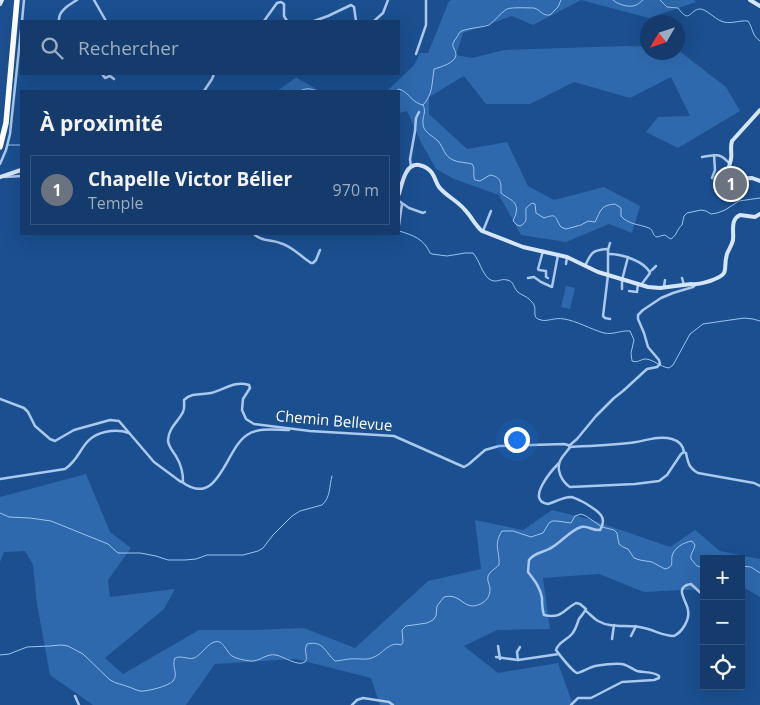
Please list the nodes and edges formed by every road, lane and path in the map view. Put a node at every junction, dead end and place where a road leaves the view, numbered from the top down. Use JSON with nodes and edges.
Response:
{"nodes":[{"id":1,"x":2,"y":0,"type":"edge"},
{"id":2,"x":15,"y":0,"type":"edge"},
{"id":3,"x":24,"y":0,"type":"edge"},
{"id":4,"x":77,"y":0,"type":"edge"},
{"id":5,"x":94,"y":0,"type":"edge"},
{"id":6,"x":388,"y":0,"type":"edge"},
{"id":7,"x":426,"y":0,"type":"edge"},
{"id":8,"x":750,"y":0,"type":"edge"},
{"id":9,"x":755,"y":2,"type":"edge"},
{"id":10,"x":0,"y":4,"type":"edge"},
{"id":11,"x":760,"y":6,"type":"edge"},
{"id":12,"x":22,"y":20,"type":"edge"},
{"id":13,"x":59,"y":20,"type":"edge"},
{"id":14,"x":105,"y":20,"type":"edge"},
{"id":15,"x":265,"y":20,"type":"edge"},
{"id":16,"x":286,"y":20,"type":"edge"},
{"id":17,"x":317,"y":20,"type":"edge"},
{"id":18,"x":356,"y":20,"type":"edge"},
{"id":19,"x":375,"y":20,"type":"edge"},
{"id":20,"x":416,"y":54,"type":"dead end"},
{"id":21,"x":20,"y":70,"type":"edge"},
{"id":22,"x":103,"y":75,"type":"edge"},
{"id":23,"x":214,"y":75,"type":"edge"},
{"id":24,"x":114,"y":79,"type":"dead end"},
{"id":25,"x":205,"y":90,"type":"edge"},
{"id":26,"x":760,"y":110,"type":"edge"},
{"id":27,"x":419,"y":112,"type":"dead end"},
{"id":28,"x":0,"y":133,"type":"edge"},
{"id":29,"x":0,"y":147,"type":"edge"},
{"id":30,"x":714,"y":155,"type":"junction"},
{"id":31,"x":702,"y":157,"type":"dead end"},
{"id":32,"x":729,"y":163,"type":"junction"},
{"id":33,"x":0,"y":164,"type":"edge"},
{"id":34,"x":411,"y":167,"type":"junction"},
{"id":35,"x":20,"y":170,"type":"edge"},
{"id":36,"x":20,"y":176,"type":"edge"},
{"id":37,"x":2,"y":177,"type":"edge"},
{"id":38,"x":712,"y":178,"type":"dead end"},
{"id":39,"x":760,"y":181,"type":"edge"},
{"id":40,"x":400,"y":191,"type":"edge"},
{"id":41,"x":402,"y":204,"type":"joint"},
{"id":42,"x":491,"y":211,"type":"dead end"},
{"id":43,"x":425,"y":212,"type":"dead end"},
{"id":44,"x":760,"y":214,"type":"edge"},
{"id":45,"x":400,"y":219,"type":"edge"},
{"id":46,"x":483,"y":231,"type":"junction"},
{"id":47,"x":255,"y":235,"type":"edge"},
{"id":48,"x":610,"y":243,"type":"dead end"},
{"id":49,"x":320,"y":250,"type":"dead end"},
{"id":50,"x":608,"y":250,"type":"junction"},
{"id":51,"x":543,"y":251,"type":"junction"},
{"id":52,"x":558,"y":254,"type":"junction"},
{"id":53,"x":609,"y":254,"type":"junction"},
{"id":54,"x":567,"y":257,"type":"junction"},
{"id":55,"x":628,"y":257,"type":"junction"},
{"id":56,"x":566,"y":264,"type":"dead end"},
{"id":57,"x":585,"y":266,"type":"junction"},
{"id":58,"x":656,"y":266,"type":"dead end"},
{"id":59,"x":650,"y":271,"type":"junction"},
{"id":60,"x":608,"y":275,"type":"junction"},
{"id":61,"x":528,"y":278,"type":"dead end"},
{"id":62,"x":548,"y":278,"type":"dead end"},
{"id":63,"x":682,"y":278,"type":"dead end"},
{"id":64,"x":622,"y":280,"type":"junction"},
{"id":65,"x":665,"y":280,"type":"dead end"},
{"id":66,"x":640,"y":285,"type":"junction"},
{"id":67,"x":684,"y":285,"type":"junction"},
{"id":68,"x":695,"y":285,"type":"junction"},
{"id":69,"x":664,"y":287,"type":"junction"},
{"id":70,"x":622,"y":289,"type":"dead end"},
{"id":71,"x":630,"y":291,"type":"dead end"},
{"id":72,"x":610,"y":319,"type":"dead end"},
{"id":73,"x":0,"y":399,"type":"edge"},
{"id":74,"x":303,"y":430,"type":"junction"},
{"id":75,"x":130,"y":434,"type":"junction"},
{"id":76,"x":570,"y":446,"type":"junction"},
{"id":77,"x":684,"y":452,"type":"junction"},
{"id":78,"x":560,"y":462,"type":"junction"},
{"id":79,"x":0,"y":479,"type":"edge"},
{"id":80,"x":182,"y":482,"type":"junction"},
{"id":81,"x":760,"y":486,"type":"edge"},
{"id":82,"x":700,"y":592,"type":"edge"},
{"id":83,"x":586,"y":610,"type":"junction"},
{"id":84,"x":614,"y":625,"type":"junction"},
{"id":85,"x":636,"y":626,"type":"junction"},
{"id":86,"x":630,"y":636,"type":"dead end"},
{"id":87,"x":612,"y":639,"type":"dead end"},
{"id":88,"x":498,"y":646,"type":"dead end"},
{"id":89,"x":520,"y":647,"type":"dead end"},
{"id":90,"x":559,"y":654,"type":"junction"},
{"id":91,"x":518,"y":660,"type":"junction"},
{"id":92,"x":75,"y":696,"type":"dead end"},
{"id":93,"x":79,"y":705,"type":"edge"},
{"id":94,"x":352,"y":705,"type":"edge"},
{"id":95,"x":393,"y":705,"type":"edge"},
{"id":96,"x":571,"y":705,"type":"edge"}],
"edges":[{"from":1,"to":10,"type":"street"},
{"from":2,"to":28,"type":"highway"},
{"from":2,"to":29,"type":"highway"},
{"from":3,"to":12,"type":"street"},
{"from":4,"to":13,"type":"street"},
{"from":5,"to":14,"type":"street"},
{"from":6,"to":19,"type":"street"},
{"from":7,"to":20,"type":"street"},
{"from":8,"to":9,"type":"street"},
{"from":9,"to":11,"type":"street"},
{"from":15,"to":16,"type":"street"},
{"from":17,"to":18,"type":"street"},
{"from":21,"to":33,"type":"street"},
{"from":22,"to":24,"type":"street"},
{"from":23,"to":25,"type":"street"},
{"from":26,"to":32,"type":"street"},
{"from":27,"to":34,"type":"street"},
{"from":30,"to":31,"type":"street"},
{"from":30,"to":32,"type":"street"},
{"from":30,"to":38,"type":"street"},
{"from":32,"to":39,"type":"street"},
{"from":34,"to":40,"type":"street"},
{"from":34,"to":46,"type":"street"},
{"from":35,"to":37,"type":"street"},
{"from":36,"to":37,"type":"street"},
{"from":41,"to":43,"type":"street"},
{"from":41,"to":45,"type":"street"},
{"from":42,"to":46,"type":"street"},
{"from":44,"to":68,"type":"street"},
{"from":46,"to":51,"type":"street"},
{"from":47,"to":49,"type":"street"},
{"from":48,"to":50,"type":"street"},
{"from":50,"to":53,"type":"street"},
{"from":50,"to":57,"type":"street"},
{"from":51,"to":52,"type":"street"},
{"from":51,"to":62,"type":"street"},
{"from":52,"to":54,"type":"street"},
{"from":52,"to":61,"type":"street"},
{"from":53,"to":55,"type":"street"},
{"from":53,"to":60,"type":"street"},
{"from":54,"to":56,"type":"street"},
{"from":54,"to":57,"type":"street"},
{"from":55,"to":59,"type":"street"},
{"from":55,"to":64,"type":"street"},
{"from":57,"to":60,"type":"street"},
{"from":58,"to":59,"type":"street"},
{"from":59,"to":66,"type":"street"},
{"from":60,"to":64,"type":"street"},
{"from":60,"to":72,"type":"street"},
{"from":63,"to":67,"type":"street"},
{"from":64,"to":66,"type":"street"},
{"from":64,"to":70,"type":"street"},
{"from":65,"to":69,"type":"street"},
{"from":66,"to":69,"type":"street"},
{"from":66,"to":71,"type":"street"},
{"from":67,"to":68,"type":"street"},
{"from":67,"to":69,"type":"street"},
{"from":68,"to":76,"type":"street"},
{"from":73,"to":75,"type":"street"},
{"from":74,"to":76,"type":"street","name":"Chemin Bellevue"},
{"from":74,"to":80,"type":"street"},
{"from":74,"to":80,"type":"street","name":"Chemin Bellevue"},
{"from":75,"to":79,"type":"street"},
{"from":75,"to":80,"type":"street"},
{"from":76,"to":77,"type":"street"},
{"from":76,"to":78,"type":"street"},
{"from":77,"to":78,"type":"street"},
{"from":77,"to":81,"type":"street"},
{"from":78,"to":83,"type":"street"},
{"from":82,"to":85,"type":"street"},
{"from":83,"to":84,"type":"street"},
{"from":83,"to":90,"type":"street"},
{"from":84,"to":85,"type":"street"},
{"from":84,"to":87,"type":"street"},
{"from":85,"to":86,"type":"street"},
{"from":88,"to":91,"type":"street"},
{"from":89,"to":91,"type":"street"},
{"from":90,"to":91,"type":"street"},
{"from":90,"to":96,"type":"street"},
{"from":92,"to":93,"type":"street"},
{"from":94,"to":95,"type":"street"}]}
